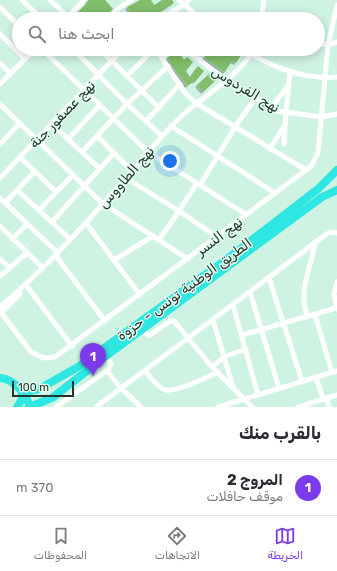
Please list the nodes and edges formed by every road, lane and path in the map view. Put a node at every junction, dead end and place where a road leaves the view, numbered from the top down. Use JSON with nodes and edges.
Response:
{"nodes":[{"id":1,"x":22,"y":0,"type":"edge"},
{"id":2,"x":50,"y":0,"type":"edge"},
{"id":3,"x":132,"y":0,"type":"edge"},
{"id":4,"x":178,"y":0,"type":"edge"},
{"id":5,"x":189,"y":0,"type":"edge"},
{"id":6,"x":264,"y":0,"type":"edge"},
{"id":7,"x":81,"y":1,"type":"edge"},
{"id":8,"x":184,"y":5,"type":"junction"},
{"id":9,"x":337,"y":5,"type":"edge"},
{"id":10,"x":0,"y":7,"type":"edge"},
{"id":11,"x":35,"y":12,"type":"edge"},
{"id":12,"x":62,"y":12,"type":"edge"},
{"id":13,"x":73,"y":12,"type":"edge"},
{"id":14,"x":115,"y":12,"type":"edge"},
{"id":15,"x":172,"y":12,"type":"edge"},
{"id":16,"x":192,"y":12,"type":"edge"},
{"id":17,"x":262,"y":12,"type":"edge"},
{"id":18,"x":12,"y":19,"type":"edge"},
{"id":19,"x":0,"y":34,"type":"edge"},
{"id":20,"x":337,"y":42,"type":"edge"},
{"id":21,"x":325,"y":44,"type":"edge"},
{"id":22,"x":328,"y":45,"type":"junction"},
{"id":23,"x":12,"y":46,"type":"edge"},
{"id":24,"x":22,"y":56,"type":"edge"},
{"id":25,"x":28,"y":56,"type":"edge"},
{"id":26,"x":49,"y":56,"type":"edge"},
{"id":27,"x":79,"y":56,"type":"edge"},
{"id":28,"x":107,"y":56,"type":"edge"},
{"id":29,"x":117,"y":56,"type":"edge"},
{"id":30,"x":148,"y":56,"type":"edge"},
{"id":31,"x":194,"y":56,"type":"edge"},
{"id":32,"x":249,"y":56,"type":"edge"},
{"id":33,"x":257,"y":56,"type":"edge"},
{"id":34,"x":162,"y":57,"type":"edge"},
{"id":35,"x":25,"y":59,"type":"junction"},
{"id":36,"x":112,"y":61,"type":"junction"},
{"id":37,"x":0,"y":63,"type":"edge"},
{"id":38,"x":168,"y":66,"type":"junction"},
{"id":39,"x":290,"y":72,"type":"junction"},
{"id":40,"x":10,"y":73,"type":"junction"},
{"id":41,"x":99,"y":75,"type":"junction"},
{"id":42,"x":127,"y":76,"type":"junction"},
{"id":43,"x":337,"y":77,"type":"edge"},
{"id":44,"x":325,"y":78,"type":"junction"},
{"id":45,"x":226,"y":80,"type":"junction"},
{"id":46,"x":0,"y":84,"type":"edge"},
{"id":47,"x":180,"y":84,"type":"junction"},
{"id":48,"x":288,"y":85,"type":"junction"},
{"id":49,"x":84,"y":90,"type":"junction"},
{"id":50,"x":141,"y":90,"type":"junction"},
{"id":51,"x":256,"y":97,"type":"junction"},
{"id":52,"x":196,"y":103,"type":"junction"},
{"id":53,"x":0,"y":104,"type":"edge"},
{"id":54,"x":127,"y":104,"type":"junction"},
{"id":55,"x":100,"y":105,"type":"junction"},
{"id":56,"x":159,"y":108,"type":"junction"},
{"id":57,"x":272,"y":108,"type":"junction"},
{"id":58,"x":4,"y":109,"type":"junction"},
{"id":59,"x":286,"y":112,"type":"junction"},
{"id":60,"x":0,"y":113,"type":"edge"},
{"id":61,"x":337,"y":114,"type":"edge"},
{"id":62,"x":321,"y":117,"type":"junction"},
{"id":63,"x":113,"y":119,"type":"junction"},
{"id":64,"x":146,"y":121,"type":"junction"},
{"id":65,"x":20,"y":123,"type":"junction"},
{"id":66,"x":52,"y":124,"type":"junction"},
{"id":67,"x":285,"y":125,"type":"junction"},
{"id":68,"x":171,"y":126,"type":"junction"},
{"id":69,"x":235,"y":127,"type":"junction"},
{"id":70,"x":97,"y":136,"type":"junction"},
{"id":71,"x":162,"y":136,"type":"junction"},
{"id":72,"x":68,"y":139,"type":"junction"},
{"id":73,"x":37,"y":140,"type":"junction"},
{"id":74,"x":0,"y":144,"type":"edge"},
{"id":75,"x":284,"y":144,"type":"dead end"},
{"id":76,"x":270,"y":149,"type":"junction"},
{"id":77,"x":82,"y":152,"type":"junction"},
{"id":78,"x":148,"y":152,"type":"junction"},
{"id":79,"x":114,"y":153,"type":"junction"},
{"id":80,"x":217,"y":156,"type":"junction"},
{"id":81,"x":20,"y":157,"type":"junction"},
{"id":82,"x":100,"y":169,"type":"junction"},
{"id":83,"x":132,"y":170,"type":"junction"},
{"id":84,"x":306,"y":170,"type":"junction"},
{"id":85,"x":337,"y":170,"type":"edge"},
{"id":86,"x":34,"y":172,"type":"junction"},
{"id":87,"x":73,"y":175,"type":"junction"},
{"id":88,"x":337,"y":177,"type":"edge"},
{"id":89,"x":0,"y":178,"type":"edge"},
{"id":90,"x":126,"y":178,"type":"junction"},
{"id":91,"x":198,"y":184,"type":"junction"},
{"id":92,"x":337,"y":186,"type":"edge"},
{"id":93,"x":85,"y":187,"type":"junction"},
{"id":94,"x":318,"y":189,"type":"junction"},
{"id":95,"x":17,"y":190,"type":"junction"},
{"id":96,"x":337,"y":190,"type":"edge"},
{"id":97,"x":56,"y":192,"type":"junction"},
{"id":98,"x":275,"y":193,"type":"junction"},
{"id":99,"x":322,"y":197,"type":"junction"},
{"id":100,"x":0,"y":198,"type":"edge"},
{"id":101,"x":5,"y":202,"type":"junction"},
{"id":102,"x":102,"y":203,"type":"junction"},
{"id":103,"x":39,"y":210,"type":"junction"},
{"id":104,"x":180,"y":211,"type":"junction"},
{"id":105,"x":247,"y":215,"type":"junction"},
{"id":106,"x":52,"y":222,"type":"junction"},
{"id":107,"x":86,"y":223,"type":"junction"},
{"id":108,"x":27,"y":224,"type":"junction"},
{"id":109,"x":0,"y":226,"type":"edge"},
{"id":110,"x":337,"y":233,"type":"edge"},
{"id":111,"x":153,"y":236,"type":"junction"},
{"id":112,"x":217,"y":237,"type":"junction"},
{"id":113,"x":12,"y":239,"type":"junction"},
{"id":114,"x":70,"y":239,"type":"junction"},
{"id":115,"x":159,"y":240,"type":"junction"},
{"id":116,"x":315,"y":242,"type":"junction"},
{"id":117,"x":27,"y":253,"type":"junction"},
{"id":118,"x":57,"y":254,"type":"junction"},
{"id":119,"x":0,"y":259,"type":"edge"},
{"id":120,"x":188,"y":259,"type":"junction"},
{"id":121,"x":114,"y":260,"type":"junction"},
{"id":122,"x":10,"y":268,"type":"junction"},
{"id":123,"x":43,"y":268,"type":"junction"},
{"id":124,"x":0,"y":276,"type":"edge"},
{"id":125,"x":269,"y":278,"type":"junction"},
{"id":126,"x":337,"y":282,"type":"edge"},
{"id":127,"x":25,"y":286,"type":"junction"},
{"id":128,"x":250,"y":292,"type":"junction"},
{"id":129,"x":140,"y":295,"type":"junction"},
{"id":130,"x":233,"y":305,"type":"junction"},
{"id":131,"x":0,"y":307,"type":"edge"},
{"id":132,"x":337,"y":308,"type":"edge"},
{"id":133,"x":1,"y":312,"type":"edge"},
{"id":134,"x":315,"y":314,"type":"junction"},
{"id":135,"x":307,"y":317,"type":"junction"},
{"id":136,"x":213,"y":320,"type":"junction"},
{"id":137,"x":105,"y":321,"type":"junction"},
{"id":138,"x":283,"y":323,"type":"junction"},
{"id":139,"x":142,"y":329,"type":"junction"},
{"id":140,"x":262,"y":329,"type":"junction"},
{"id":141,"x":242,"y":335,"type":"junction"},
{"id":142,"x":188,"y":338,"type":"junction"},
{"id":143,"x":72,"y":346,"type":"junction"},
{"id":144,"x":246,"y":349,"type":"junction"},
{"id":145,"x":106,"y":356,"type":"junction"},
{"id":146,"x":224,"y":357,"type":"junction"},
{"id":147,"x":212,"y":367,"type":"junction"},
{"id":148,"x":107,"y":371,"type":"junction"},
{"id":149,"x":145,"y":371,"type":"junction"},
{"id":150,"x":218,"y":372,"type":"junction"},
{"id":151,"x":335,"y":372,"type":"edge"},
{"id":152,"x":316,"y":377,"type":"junction"},
{"id":153,"x":0,"y":378,"type":"edge"},
{"id":154,"x":302,"y":381,"type":"junction"},
{"id":155,"x":121,"y":388,"type":"junction"},
{"id":156,"x":234,"y":388,"type":"junction"},
{"id":157,"x":279,"y":388,"type":"junction"},
{"id":158,"x":22,"y":393,"type":"junction"},
{"id":159,"x":258,"y":395,"type":"junction"},
{"id":160,"x":337,"y":395,"type":"edge"},
{"id":161,"x":52,"y":398,"type":"junction"},
{"id":162,"x":244,"y":398,"type":"junction"},
{"id":163,"x":324,"y":399,"type":"junction"},
{"id":164,"x":17,"y":407,"type":"edge"},
{"id":165,"x":30,"y":407,"type":"edge"},
{"id":166,"x":44,"y":407,"type":"edge"},
{"id":167,"x":56,"y":407,"type":"edge"},
{"id":168,"x":97,"y":407,"type":"edge"},
{"id":169,"x":141,"y":407,"type":"edge"},
{"id":170,"x":218,"y":407,"type":"edge"},
{"id":171,"x":252,"y":407,"type":"edge"},
{"id":172,"x":298,"y":407,"type":"edge"},
{"id":173,"x":329,"y":407,"type":"edge"}],
"edges":[{"from":1,"to":11,"type":"street"},
{"from":2,"to":12,"type":"street"},
{"from":3,"to":14,"type":"street"},
{"from":4,"to":8,"type":"street"},
{"from":5,"to":8,"type":"street"},
{"from":6,"to":17,"type":"street"},
{"from":7,"to":13,"type":"street"},
{"from":8,"to":15,"type":"street"},
{"from":8,"to":16,"type":"street"},
{"from":9,"to":22,"type":"street","name":"نهج النسر"},
{"from":10,"to":18,"type":"street"},
{"from":19,"to":23,"type":"street"},
{"from":20,"to":22,"type":"street"},
{"from":21,"to":22,"type":"street"},
{"from":22,"to":44,"type":"street","name":"نهج النسر"},
{"from":24,"to":35,"type":"street"},
{"from":25,"to":35,"type":"street"},
{"from":26,"to":49,"type":"street"},
{"from":27,"to":41,"type":"street"},
{"from":28,"to":36,"type":"street"},
{"from":29,"to":36,"type":"street","name":"نهج عصفور جنة"},
{"from":30,"to":42,"type":"street"},
{"from":31,"to":45,"type":"street","name":"نهج الفردوس"},
{"from":32,"to":45,"type":"street","name":"نهج الطاووس"},
{"from":33,"to":39,"type":"street"},
{"from":34,"to":38,"type":"street"},
{"from":35,"to":40,"type":"street"},
{"from":36,"to":41,"type":"street","name":"نهج عصفور جنة"},
{"from":36,"to":42,"type":"street"},
{"from":37,"to":40,"type":"street"},
{"from":38,"to":47,"type":"street"},
{"from":38,"to":50,"type":"street"},
{"from":39,"to":44,"type":"street"},
{"from":39,"to":48,"type":"street"},
{"from":40,"to":46,"type":"street"},
{"from":41,"to":49,"type":"street","name":"نهج عصفور جنة"},
{"from":41,"to":54,"type":"street"},
{"from":42,"to":50,"type":"street"},
{"from":43,"to":44,"type":"street"},
{"from":44,"to":62,"type":"street","name":"نهج النسر"},
{"from":45,"to":51,"type":"street","name":"نهج الفردوس"},
{"from":45,"to":52,"type":"street","name":"نهج الطاووس"},
{"from":47,"to":52,"type":"street"},
{"from":47,"to":56,"type":"street"},
{"from":48,"to":57,"type":"street"},
{"from":48,"to":59,"type":"street"},
{"from":49,"to":55,"type":"street"},
{"from":49,"to":66,"type":"street","name":"نهج عصفور جنة"},
{"from":50,"to":54,"type":"street"},
{"from":50,"to":56,"type":"street"},
{"from":51,"to":57,"type":"street","name":"نهج الفردوس"},
{"from":51,"to":69,"type":"street"},
{"from":52,"to":68,"type":"street","name":"نهج الطاووس"},
{"from":52,"to":69,"type":"street"},
{"from":53,"to":58,"type":"street"},
{"from":54,"to":63,"type":"street"},
{"from":54,"to":64,"type":"street"},
{"from":55,"to":63,"type":"street"},
{"from":55,"to":72,"type":"street"},
{"from":56,"to":64,"type":"street"},
{"from":57,"to":59,"type":"street","name":"نهج الفردوس"},
{"from":58,"to":60,"type":"street"},
{"from":58,"to":65,"type":"street"},
{"from":59,"to":62,"type":"street","name":"نهج الفردوس"},
{"from":59,"to":67,"type":"street"},
{"from":61,"to":62,"type":"street","name":"نهج الفردوس"},
{"from":62,"to":84,"type":"street","name":"نهج النسر"},
{"from":63,"to":70,"type":"street"},
{"from":63,"to":78,"type":"street"},
{"from":64,"to":71,"type":"street"},
{"from":65,"to":73,"type":"street"},
{"from":65,"to":74,"type":"street"},
{"from":66,"to":72,"type":"street"},
{"from":66,"to":73,"type":"street","name":"نهج عصفور جنة"},
{"from":67,"to":75,"type":"street"},
{"from":67,"to":76,"type":"street"},
{"from":68,"to":71,"type":"street","name":"نهج الطاووس"},
{"from":68,"to":80,"type":"street"},
{"from":69,"to":76,"type":"street"},
{"from":69,"to":80,"type":"street"},
{"from":70,"to":77,"type":"street"},
{"from":70,"to":79,"type":"street"},
{"from":71,"to":78,"type":"street","name":"نهج الطاووس"},
{"from":72,"to":77,"type":"street"},
{"from":73,"to":81,"type":"street","name":"نهج عصفور جنة"},
{"from":73,"to":87,"type":"street"},
{"from":76,"to":84,"type":"street"},
{"from":77,"to":82,"type":"street"},
{"from":78,"to":83,"type":"street","name":"نهج الطاووس"},
{"from":78,"to":91,"type":"street"},
{"from":79,"to":82,"type":"street"},
{"from":79,"to":83,"type":"street"},
{"from":80,"to":91,"type":"street"},
{"from":80,"to":98,"type":"street"},
{"from":81,"to":86,"type":"street"},
{"from":81,"to":89,"type":"street","name":"نهج عصفور جنة"},
{"from":82,"to":93,"type":"street"},
{"from":83,"to":90,"type":"street","name":"نهج الطاووس"},
{"from":84,"to":98,"type":"street","name":"نهج النسر"},
{"from":85,"to":94,"type":"highway","name":"الطريق الوطنية تونس - حزوة"},
{"from":86,"to":95,"type":"street"},
{"from":86,"to":97,"type":"street"},
{"from":87,"to":93,"type":"street"},
{"from":87,"to":97,"type":"street"},
{"from":88,"to":94,"type":"highway"},
{"from":90,"to":102,"type":"street","name":"نهج الطاووس"},
{"from":90,"to":104,"type":"street"},
{"from":91,"to":104,"type":"street"},
{"from":91,"to":105,"type":"street"},
{"from":92,"to":99,"type":"highway"},
{"from":93,"to":102,"type":"street"},
{"from":93,"to":106,"type":"street"},
{"from":94,"to":158,"type":"highway","name":"الطريق الوطنية تونس - حزوة"},
{"from":95,"to":101,"type":"street"},
{"from":95,"to":103,"type":"street"},
{"from":96,"to":99,"type":"highway","name":"الطريق الوطنية تونس - حزوة"},
{"from":97,"to":103,"type":"street"},
{"from":98,"to":105,"type":"street","name":"نهج النسر"},
{"from":99,"to":139,"type":"highway","name":"الطريق الوطنية تونس - حزوة"},
{"from":100,"to":101,"type":"street"},
{"from":101,"to":108,"type":"street"},
{"from":102,"to":107,"type":"street","name":"نهج الطاووس"},
{"from":102,"to":111,"type":"street"},
{"from":103,"to":106,"type":"street"},
{"from":104,"to":112,"type":"street"},
{"from":104,"to":115,"type":"street"},
{"from":105,"to":112,"type":"street","name":"نهج النسر"},
{"from":106,"to":114,"type":"street"},
{"from":107,"to":114,"type":"street","name":"نهج الطاووس"},
{"from":107,"to":121,"type":"street"},
{"from":108,"to":113,"type":"street"},
{"from":108,"to":118,"type":"street"},
{"from":109,"to":113,"type":"street"},
{"from":110,"to":116,"type":"street"},
{"from":111,"to":115,"type":"street"},
{"from":111,"to":121,"type":"street"},
{"from":112,"to":120,"type":"street","name":"نهج النسر"},
{"from":113,"to":117,"type":"street"},
{"from":114,"to":118,"type":"street","name":"نهج الطاووس"},
{"from":115,"to":120,"type":"street"},
{"from":116,"to":125,"type":"street"},
{"from":116,"to":135,"type":"street"},
{"from":117,"to":122,"type":"street"},
{"from":117,"to":123,"type":"street"},
{"from":118,"to":123,"type":"street","name":"نهج الطاووس"},
{"from":118,"to":137,"type":"street"},
{"from":119,"to":122,"type":"street"},
{"from":120,"to":129,"type":"street","name":"نهج النسر"},
{"from":121,"to":129,"type":"street"},
{"from":122,"to":124,"type":"street"},
{"from":123,"to":127,"type":"street","name":"نهج الطاووس"},
{"from":125,"to":128,"type":"street"},
{"from":125,"to":138,"type":"street"},
{"from":126,"to":132,"type":"street"},
{"from":127,"to":131,"type":"street","name":"نهج الطاووس"},
{"from":127,"to":133,"type":"street"},
{"from":127,"to":143,"type":"street"},
{"from":128,"to":130,"type":"street"},
{"from":128,"to":140,"type":"street"},
{"from":129,"to":137,"type":"street","name":"نهج النسر"},
{"from":130,"to":136,"type":"street"},
{"from":130,"to":141,"type":"street"},
{"from":132,"to":134,"type":"street"},
{"from":133,"to":143,"type":"street","name":"نهج النسر"},
{"from":134,"to":135,"type":"street"},
{"from":134,"to":151,"type":"street"},
{"from":135,"to":138,"type":"street"},
{"from":136,"to":142,"type":"street"},
{"from":136,"to":146,"type":"street"},
{"from":137,"to":143,"type":"street","name":"نهج النسر"},
{"from":138,"to":140,"type":"street"},
{"from":138,"to":154,"type":"street"},
{"from":139,"to":142,"type":"street"},
{"from":139,"to":145,"type":"highway","name":"الطريق الوطنية تونس - حزوة"},
{"from":140,"to":141,"type":"street"},
{"from":140,"to":157,"type":"street"},
{"from":141,"to":144,"type":"street"},
{"from":142,"to":147,"type":"street"},
{"from":142,"to":149,"type":"street"},
{"from":144,"to":146,"type":"street"},
{"from":144,"to":159,"type":"street"},
{"from":145,"to":148,"type":"street"},
{"from":145,"to":161,"type":"highway","name":"الطريق الوطنية تونس - حزوة"},
{"from":146,"to":147,"type":"street"},
{"from":146,"to":156,"type":"street"},
{"from":147,"to":150,"type":"street"},
{"from":148,"to":155,"type":"street"},
{"from":148,"to":167,"type":"street"},
{"from":149,"to":150,"type":"street"},
{"from":149,"to":155,"type":"street"},
{"from":150,"to":156,"type":"street"},
{"from":151,"to":152,"type":"street"},
{"from":152,"to":154,"type":"street"},
{"from":152,"to":163,"type":"street"},
{"from":153,"to":158,"type":"highway"},
{"from":154,"to":157,"type":"street"},
{"from":155,"to":168,"type":"street"},
{"from":155,"to":169,"type":"street"},
{"from":156,"to":162,"type":"street"},
{"from":157,"to":159,"type":"street"},
{"from":158,"to":164,"type":"highway"},
{"from":158,"to":165,"type":"highway"},
{"from":159,"to":162,"type":"street"},
{"from":160,"to":163,"type":"street"},
{"from":161,"to":165,"type":"highway","name":"الطريق الوطنية تونس - حزوة"},
{"from":161,"to":166,"type":"highway"},
{"from":162,"to":170,"type":"street"},
{"from":162,"to":171,"type":"street"},
{"from":163,"to":172,"type":"street"},
{"from":163,"to":173,"type":"street"}]}
